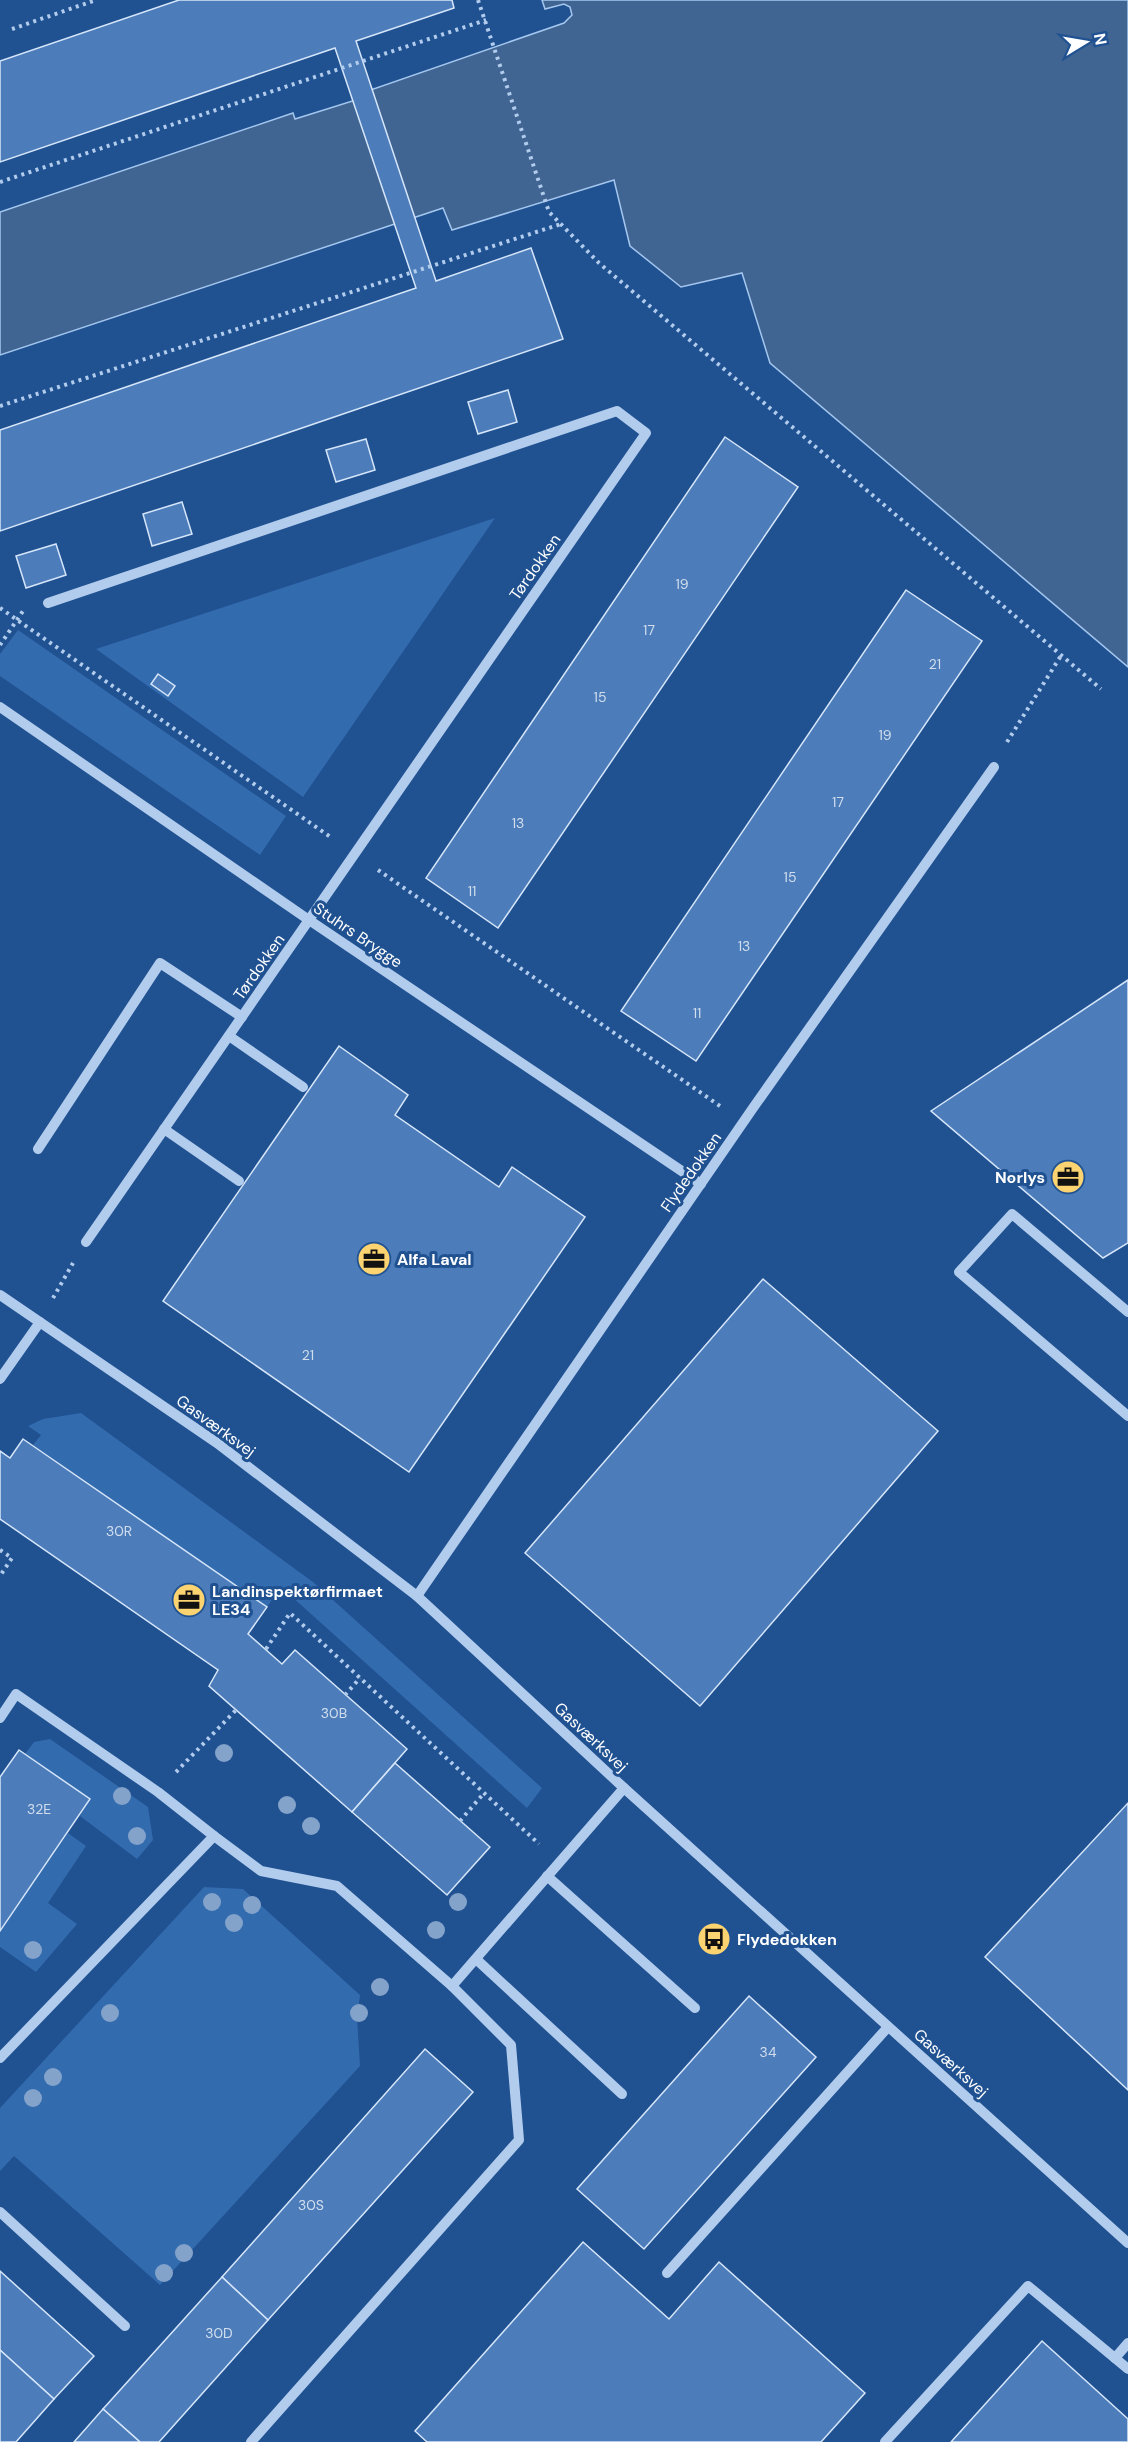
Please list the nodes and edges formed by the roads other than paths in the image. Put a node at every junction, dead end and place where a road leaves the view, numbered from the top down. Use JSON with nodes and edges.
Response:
{"nodes":[{"id":1,"x":48,"y":603,"type":"road end"},
{"id":2,"x":0,"y":707,"type":"edge"},
{"id":3,"x":994,"y":767,"type":"road end"},
{"id":4,"x":309,"y":920,"type":"junction"},
{"id":5,"x":242,"y":1017,"type":"junction"},
{"id":6,"x":229,"y":1036,"type":"junction"},
{"id":7,"x":303,"y":1087,"type":"dead end"},
{"id":8,"x":164,"y":1129,"type":"junction"},
{"id":9,"x":38,"y":1149,"type":"dead end"},
{"id":10,"x":239,"y":1181,"type":"dead end"},
{"id":11,"x":701,"y":1184,"type":"junction"},
{"id":12,"x":86,"y":1242,"type":"road end"},
{"id":13,"x":0,"y":1295,"type":"edge"},
{"id":14,"x":1128,"y":1312,"type":"edge"},
{"id":15,"x":40,"y":1322,"type":"junction"},
{"id":16,"x":0,"y":1379,"type":"edge"},
{"id":17,"x":1128,"y":1416,"type":"edge"},
{"id":18,"x":417,"y":1596,"type":"junction"},
{"id":19,"x":0,"y":1718,"type":"edge"},
{"id":20,"x":624,"y":1788,"type":"junction"},
{"id":21,"x":213,"y":1836,"type":"junction"},
{"id":22,"x":547,"y":1876,"type":"junction"},
{"id":23,"x":476,"y":1959,"type":"junction"},
{"id":24,"x":452,"y":1986,"type":"junction"},
{"id":25,"x":695,"y":2008,"type":"dead end"},
{"id":26,"x":888,"y":2027,"type":"junction"},
{"id":27,"x":0,"y":2058,"type":"edge"},
{"id":28,"x":622,"y":2094,"type":"dead end"},
{"id":29,"x":0,"y":2212,"type":"edge"},
{"id":30,"x":1128,"y":2243,"type":"edge"},
{"id":31,"x":667,"y":2273,"type":"dead end"},
{"id":32,"x":125,"y":2326,"type":"dead end"},
{"id":33,"x":1128,"y":2343,"type":"edge"},
{"id":34,"x":1115,"y":2358,"type":"junction"},
{"id":35,"x":1128,"y":2370,"type":"edge"},
{"id":36,"x":251,"y":2442,"type":"edge"},
{"id":37,"x":885,"y":2442,"type":"edge"}],
"edges":[{"from":1,"to":4,"type":"street","name":"Tørdokken"},
{"from":2,"to":4,"type":"street","name":"Stuhrs Brygge"},
{"from":3,"to":11,"type":"street","name":"Flydedokken"},
{"from":4,"to":5,"type":"street","name":"Tørdokken"},
{"from":4,"to":11,"type":"street","name":"Stuhrs Brygge"},
{"from":5,"to":6,"type":"street","name":"Tørdokken"},
{"from":5,"to":9,"type":"street"},
{"from":6,"to":7,"type":"street"},
{"from":6,"to":8,"type":"street","name":"Tørdokken"},
{"from":8,"to":10,"type":"street"},
{"from":8,"to":12,"type":"street","name":"Tørdokken"},
{"from":11,"to":18,"type":"street","name":"Flydedokken"},
{"from":13,"to":15,"type":"street","name":"Gasværksvej"},
{"from":14,"to":17,"type":"street"},
{"from":15,"to":16,"type":"street"},
{"from":15,"to":18,"type":"street","name":"Gasværksvej"},
{"from":18,"to":20,"type":"street","name":"Gasværksvej"},
{"from":19,"to":21,"type":"street"},
{"from":20,"to":22,"type":"street"},
{"from":20,"to":26,"type":"street","name":"Gasværksvej"},
{"from":21,"to":24,"type":"street"},
{"from":21,"to":27,"type":"street"},
{"from":22,"to":23,"type":"street"},
{"from":22,"to":25,"type":"street"},
{"from":23,"to":24,"type":"street"},
{"from":23,"to":28,"type":"street"},
{"from":24,"to":36,"type":"street"},
{"from":26,"to":30,"type":"street","name":"Gasværksvej"},
{"from":26,"to":31,"type":"street"},
{"from":29,"to":32,"type":"street"},
{"from":33,"to":34,"type":"street"},
{"from":34,"to":35,"type":"street"},
{"from":34,"to":37,"type":"street"}]}
